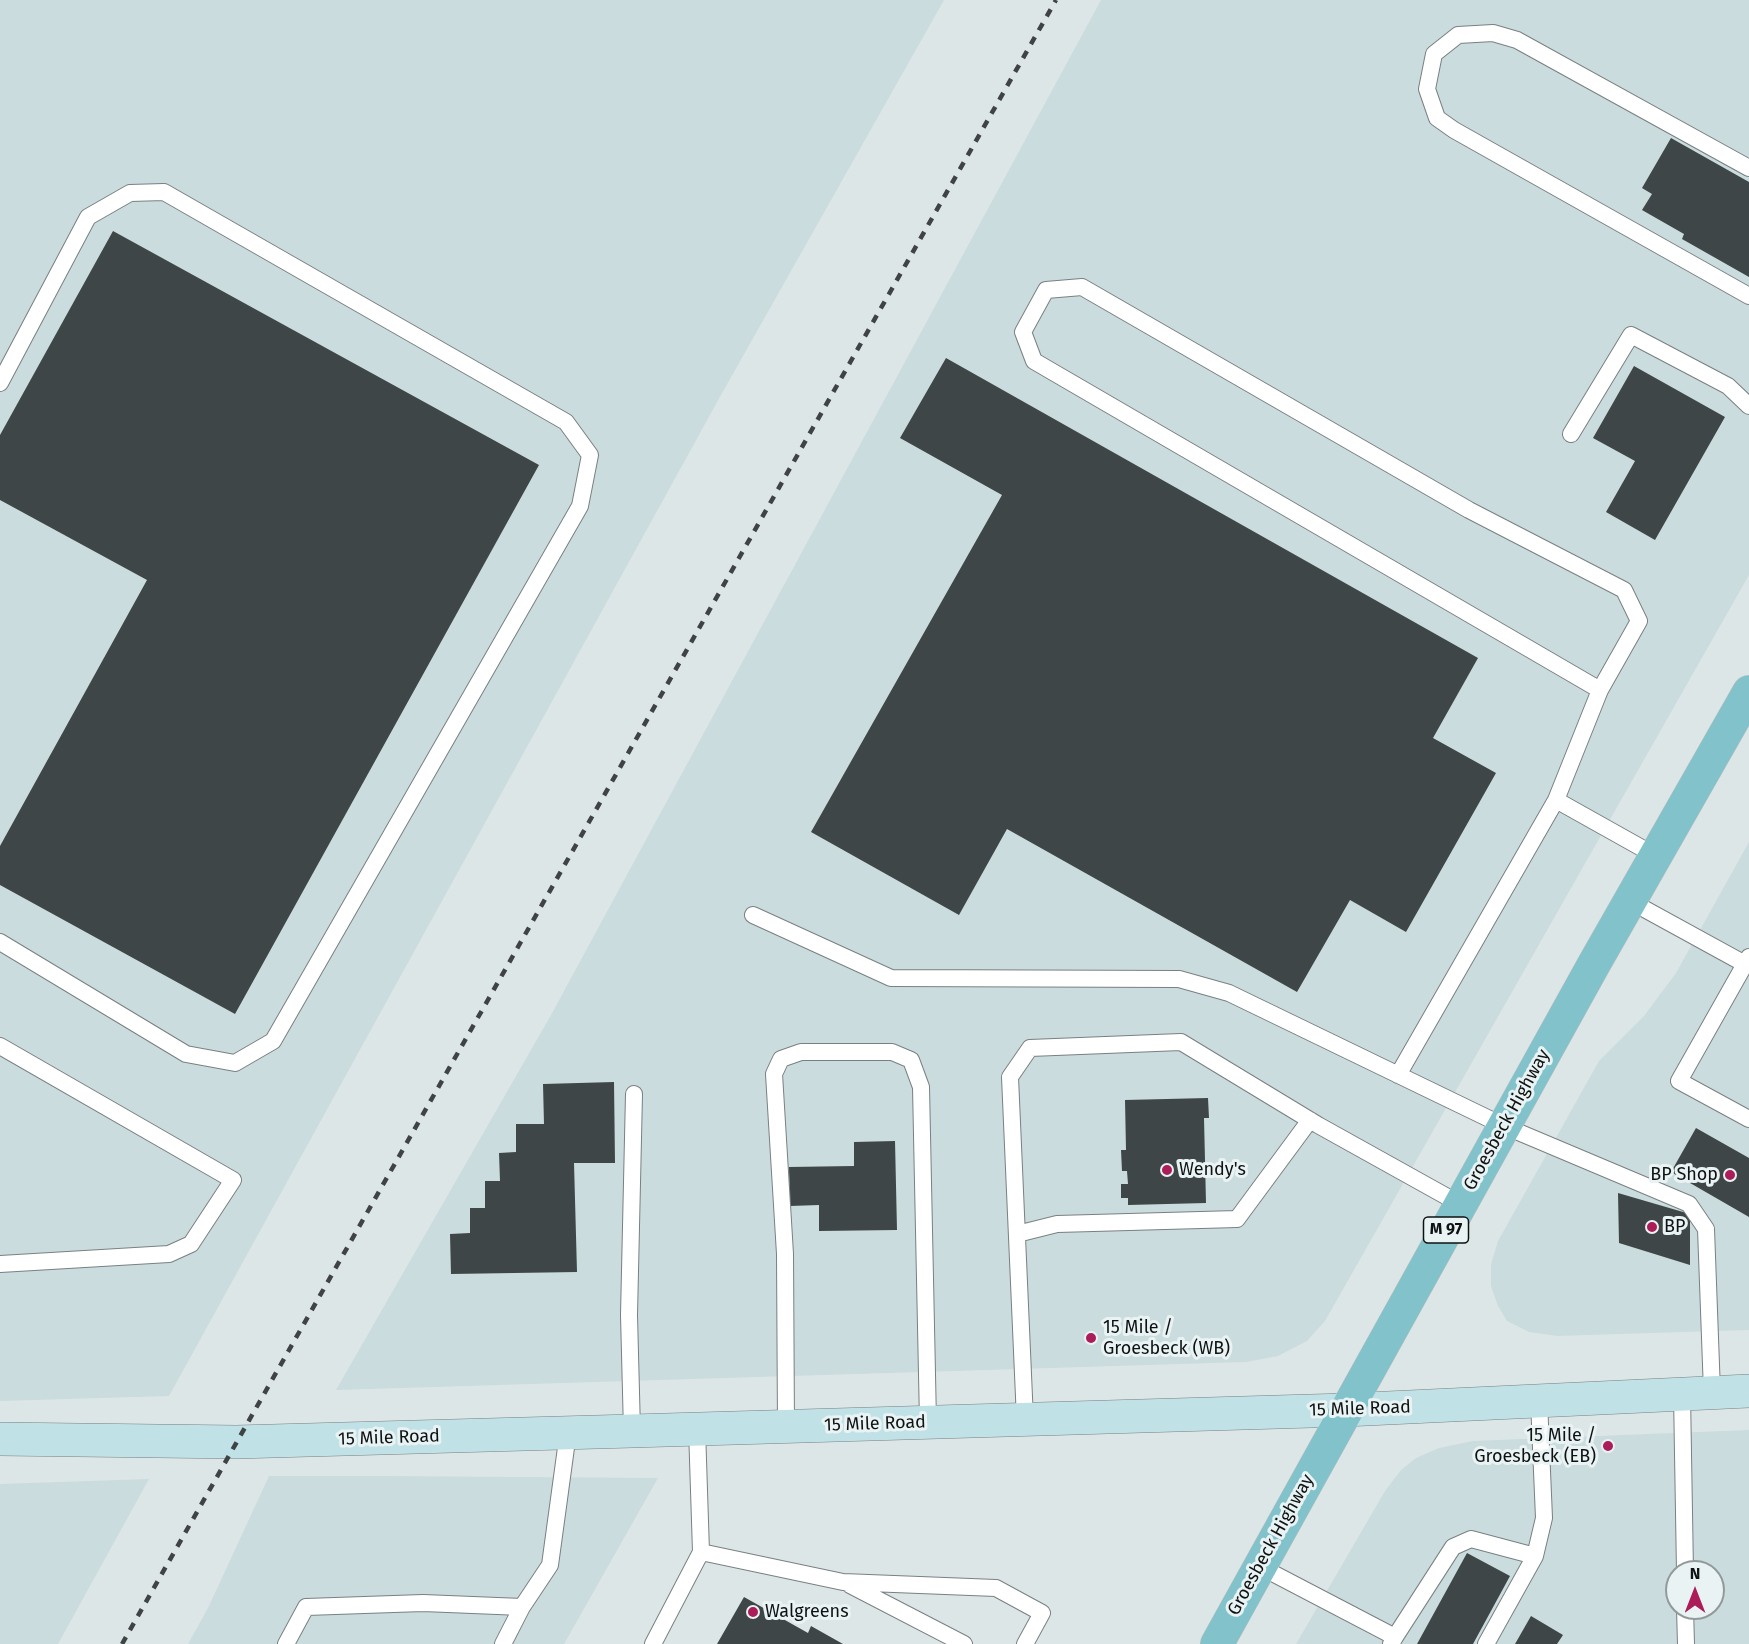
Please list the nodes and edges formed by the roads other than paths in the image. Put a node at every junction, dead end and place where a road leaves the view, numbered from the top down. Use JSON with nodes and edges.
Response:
{"nodes":[{"id":1,"x":1749,"y":168,"type":"edge"},
{"id":2,"x":1749,"y":296,"type":"edge"},
{"id":3,"x":0,"y":383,"type":"edge"},
{"id":4,"x":1749,"y":406,"type":"edge"},
{"id":5,"x":1571,"y":434,"type":"dead end"},
{"id":6,"x":1600,"y":690,"type":"junction"},
{"id":7,"x":1749,"y":692,"type":"edge"},
{"id":8,"x":1556,"y":800,"type":"junction"},
{"id":9,"x":1656,"y":856,"type":"junction"},
{"id":10,"x":1630,"y":901,"type":"junction"},
{"id":11,"x":753,"y":915,"type":"dead end"},
{"id":12,"x":0,"y":942,"type":"edge"},
{"id":13,"x":1747,"y":961,"type":"edge"},
{"id":14,"x":0,"y":1047,"type":"edge"},
{"id":15,"x":1398,"y":1075,"type":"junction"},
{"id":16,"x":634,"y":1094,"type":"dead end"},
{"id":17,"x":1749,"y":1119,"type":"edge"},
{"id":18,"x":1310,"y":1120,"type":"junction"},
{"id":19,"x":1504,"y":1126,"type":"junction"},
{"id":20,"x":1460,"y":1204,"type":"junction"},
{"id":21,"x":1017,"y":1234,"type":"junction"},
{"id":22,"x":0,"y":1264,"type":"edge"},
{"id":23,"x":1749,"y":1391,"type":"edge"},
{"id":24,"x":1697,"y":1393,"type":"junction"},
{"id":25,"x":1539,"y":1401,"type":"junction"},
{"id":26,"x":1345,"y":1410,"type":"junction"},
{"id":27,"x":1025,"y":1420,"type":"junction"},
{"id":28,"x":928,"y":1422,"type":"junction"},
{"id":29,"x":786,"y":1427,"type":"junction"},
{"id":30,"x":697,"y":1429,"type":"junction"},
{"id":31,"x":632,"y":1431,"type":"junction"},
{"id":32,"x":567,"y":1433,"type":"junction"},
{"id":33,"x":0,"y":1439,"type":"edge"},
{"id":34,"x":701,"y":1552,"type":"junction"},
{"id":35,"x":1535,"y":1556,"type":"junction"},
{"id":36,"x":1686,"y":1560,"type":"edge"},
{"id":37,"x":1260,"y":1566,"type":"junction"},
{"id":38,"x":843,"y":1582,"type":"junction"},
{"id":39,"x":522,"y":1607,"type":"junction"},
{"id":40,"x":1685,"y":1620,"type":"edge"},
{"id":41,"x":1393,"y":1640,"type":"edge"},
{"id":42,"x":286,"y":1644,"type":"edge"},
{"id":43,"x":503,"y":1644,"type":"edge"},
{"id":44,"x":653,"y":1644,"type":"edge"},
{"id":45,"x":964,"y":1644,"type":"edge"},
{"id":46,"x":1025,"y":1644,"type":"edge"},
{"id":47,"x":1217,"y":1644,"type":"edge"},
{"id":48,"x":1486,"y":1644,"type":"edge"},
{"id":49,"x":1686,"y":1644,"type":"edge"}],
"edges":[{"from":1,"to":2,"type":"lane"},
{"from":3,"to":12,"type":"lane"},
{"from":4,"to":5,"type":"lane"},
{"from":6,"to":6,"type":"lane"},
{"from":6,"to":8,"type":"lane"},
{"from":7,"to":9,"type":"main road","name":"Groesbeck Highway","number":"M 97"},
{"from":8,"to":9,"type":"lane"},
{"from":8,"to":15,"type":"lane"},
{"from":9,"to":10,"type":"main road","name":"Groesbeck Highway","number":"M 97"},
{"from":10,"to":13,"type":"lane"},
{"from":10,"to":19,"type":"main road","name":"Groesbeck Highway","number":"M 97"},
{"from":11,"to":15,"type":"lane"},
{"from":13,"to":17,"type":"lane"},
{"from":14,"to":22,"type":"lane"},
{"from":15,"to":19,"type":"lane"},
{"from":16,"to":31,"type":"lane"},
{"from":18,"to":20,"type":"lane"},
{"from":18,"to":21,"type":"lane"},
{"from":18,"to":21,"type":"lane"},
{"from":19,"to":20,"type":"main road","name":"Groesbeck Highway","number":"M 97"},
{"from":19,"to":24,"type":"lane"},
{"from":20,"to":26,"type":"main road","name":"Groesbeck Highway","number":"M 97"},
{"from":21,"to":27,"type":"lane"},
{"from":23,"to":24,"type":"main road","name":"15 Mile Road"},
{"from":24,"to":25,"type":"main road","name":"15 Mile Road"},
{"from":24,"to":36,"type":"lane"},
{"from":25,"to":26,"type":"main road","name":"15 Mile Road"},
{"from":25,"to":35,"type":"lane"},
{"from":26,"to":27,"type":"main road","name":"15 Mile Road"},
{"from":26,"to":37,"type":"main road","name":"Groesbeck Highway","number":"M 97"},
{"from":27,"to":28,"type":"main road","name":"15 Mile Road"},
{"from":28,"to":29,"type":"main road","name":"15 Mile Road"},
{"from":28,"to":29,"type":"lane"},
{"from":29,"to":30,"type":"main road","name":"15 Mile Road"},
{"from":30,"to":31,"type":"main road","name":"15 Mile Road"},
{"from":30,"to":34,"type":"lane"},
{"from":31,"to":32,"type":"main road","name":"15 Mile Road"},
{"from":32,"to":33,"type":"main road","name":"15 Mile Road"},
{"from":32,"to":39,"type":"lane"},
{"from":34,"to":38,"type":"lane"},
{"from":34,"to":44,"type":"lane"},
{"from":35,"to":41,"type":"lane"},
{"from":35,"to":48,"type":"lane"},
{"from":37,"to":41,"type":"lane"},
{"from":37,"to":47,"type":"main road","name":"Groesbeck Highway","number":"M 97"},
{"from":38,"to":45,"type":"lane"},
{"from":38,"to":46,"type":"lane"},
{"from":39,"to":42,"type":"lane"},
{"from":39,"to":43,"type":"lane"},
{"from":40,"to":49,"type":"lane"}]}
